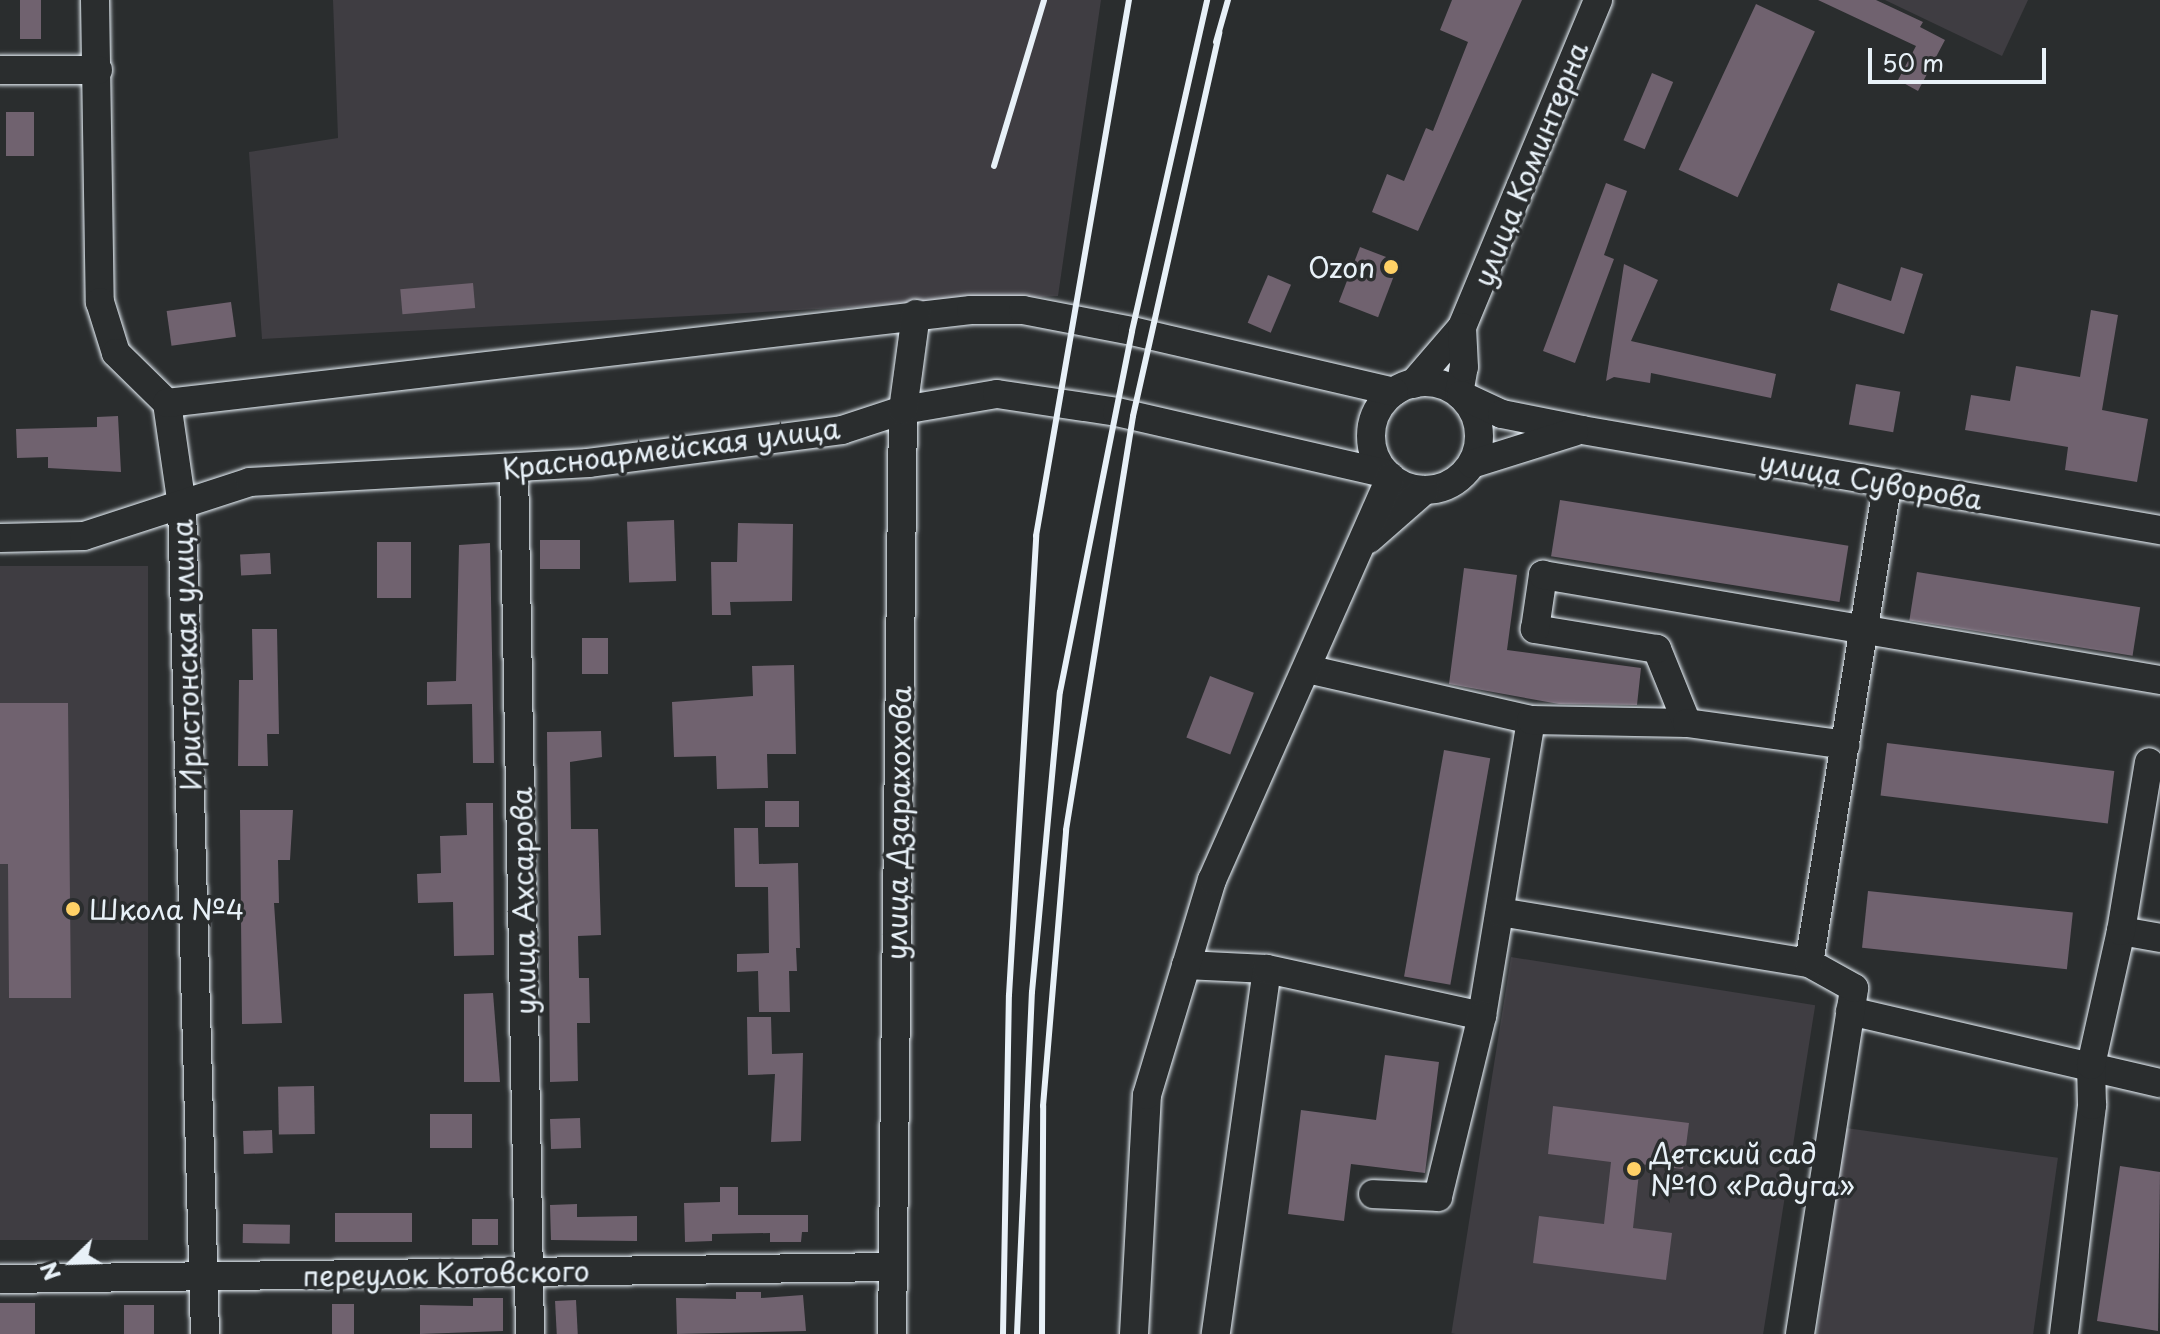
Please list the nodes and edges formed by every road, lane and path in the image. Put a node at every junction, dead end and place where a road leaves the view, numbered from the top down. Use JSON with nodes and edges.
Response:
{"nodes":[{"id":1,"x":95,"y":0,"type":"edge"},
{"id":2,"x":1598,"y":0,"type":"edge"},
{"id":3,"x":0,"y":70,"type":"edge"},
{"id":4,"x":98,"y":70,"type":"junction"},
{"id":5,"x":916,"y":314,"type":"junction"},
{"id":6,"x":1462,"y":327,"type":"junction"},
{"id":7,"x":1404,"y":388,"type":"junction"},
{"id":8,"x":1460,"y":395,"type":"junction"},
{"id":9,"x":167,"y":403,"type":"junction"},
{"id":10,"x":903,"y":410,"type":"junction"},
{"id":11,"x":1582,"y":430,"type":"junction"},
{"id":12,"x":1472,"y":464,"type":"junction"},
{"id":13,"x":514,"y":468,"type":"junction"},
{"id":14,"x":1389,"y":476,"type":"junction"},
{"id":15,"x":1888,"y":483,"type":"junction"},
{"id":16,"x":1425,"y":490,"type":"junction"},
{"id":17,"x":182,"y":506,"type":"junction"},
{"id":18,"x":2160,"y":530,"type":"edge"},
{"id":19,"x":0,"y":538,"type":"edge"},
{"id":20,"x":1363,"y":545,"type":"junction"},
{"id":21,"x":1864,"y":627,"type":"junction"},
{"id":22,"x":1307,"y":669,"type":"junction"},
{"id":23,"x":2160,"y":680,"type":"edge"},
{"id":24,"x":1531,"y":720,"type":"junction"},
{"id":25,"x":1687,"y":723,"type":"junction"},
{"id":26,"x":1845,"y":745,"type":"junction"},
{"id":27,"x":2149,"y":762,"type":"dead end"},
{"id":28,"x":1500,"y":912,"type":"junction"},
{"id":29,"x":2121,"y":931,"type":"junction"},
{"id":30,"x":2160,"y":938,"type":"edge"},
{"id":31,"x":1809,"y":963,"type":"junction"},
{"id":32,"x":1186,"y":965,"type":"junction"},
{"id":33,"x":1267,"y":969,"type":"junction"},
{"id":34,"x":1850,"y":1011,"type":"junction"},
{"id":35,"x":1482,"y":1016,"type":"junction"},
{"id":36,"x":2091,"y":1065,"type":"junction"},
{"id":37,"x":2160,"y":1083,"type":"edge"},
{"id":38,"x":1373,"y":1194,"type":"dead end"},
{"id":39,"x":892,"y":1267,"type":"junction"},
{"id":40,"x":531,"y":1272,"type":"junction"},
{"id":41,"x":205,"y":1277,"type":"junction"},
{"id":42,"x":0,"y":1279,"type":"edge"},
{"id":43,"x":205,"y":1334,"type":"edge"},
{"id":44,"x":530,"y":1334,"type":"edge"},
{"id":45,"x":892,"y":1334,"type":"edge"},
{"id":46,"x":1134,"y":1334,"type":"edge"},
{"id":47,"x":1216,"y":1334,"type":"edge"},
{"id":48,"x":1800,"y":1334,"type":"edge"},
{"id":49,"x":2064,"y":1334,"type":"edge"}],
"edges":[{"from":1,"to":4,"type":"street"},
{"from":2,"to":6,"type":"street","name":"улица Коминтерна"},
{"from":3,"to":4,"type":"street"},
{"from":4,"to":9,"type":"street"},
{"from":5,"to":7,"type":"street"},
{"from":5,"to":9,"type":"street"},
{"from":5,"to":10,"type":"street","name":"улица Дзарахохова"},
{"from":6,"to":7,"type":"street","name":"улица Коминтерна"},
{"from":6,"to":8,"type":"street","name":"улица Коминтерна"},
{"from":7,"to":8,"type":"street"},
{"from":7,"to":14,"type":"street"},
{"from":8,"to":11,"type":"street","name":"улица Суворова"},
{"from":8,"to":12,"type":"street"},
{"from":9,"to":17,"type":"street","name":"Иристонская улица"},
{"from":10,"to":13,"type":"street","name":"Красноармейская улица"},
{"from":10,"to":14,"type":"street","name":"Красноармейская улица"},
{"from":10,"to":39,"type":"street","name":"улица Дзарахохова"},
{"from":11,"to":12,"type":"street","name":"улица Суворова"},
{"from":11,"to":15,"type":"street","name":"улица Суворова"},
{"from":12,"to":16,"type":"street"},
{"from":13,"to":17,"type":"street","name":"Красноармейская улица"},
{"from":13,"to":40,"type":"street","name":"улица Ахсарова"},
{"from":14,"to":16,"type":"street","name":"Красноармейская улица"},
{"from":14,"to":20,"type":"street"},
{"from":15,"to":18,"type":"street","name":"улица Суворова"},
{"from":15,"to":21,"type":"street"},
{"from":16,"to":20,"type":"street"},
{"from":17,"to":19,"type":"street","name":"Красноармейская улица"},
{"from":17,"to":41,"type":"street","name":"Иристонская улица"},
{"from":20,"to":22,"type":"street"},
{"from":21,"to":23,"type":"street"},
{"from":21,"to":25,"type":"street"},
{"from":21,"to":26,"type":"street"},
{"from":22,"to":24,"type":"street"},
{"from":22,"to":32,"type":"street"},
{"from":24,"to":25,"type":"street"},
{"from":24,"to":28,"type":"street"},
{"from":25,"to":26,"type":"street"},
{"from":26,"to":31,"type":"street"},
{"from":27,"to":29,"type":"street"},
{"from":28,"to":31,"type":"street"},
{"from":28,"to":35,"type":"street"},
{"from":29,"to":30,"type":"street"},
{"from":29,"to":36,"type":"street"},
{"from":31,"to":34,"type":"street"},
{"from":32,"to":33,"type":"street"},
{"from":32,"to":46,"type":"street"},
{"from":33,"to":35,"type":"street"},
{"from":33,"to":47,"type":"street"},
{"from":34,"to":36,"type":"street"},
{"from":34,"to":48,"type":"street"},
{"from":35,"to":38,"type":"street"},
{"from":36,"to":37,"type":"street"},
{"from":36,"to":49,"type":"street"},
{"from":39,"to":40,"type":"street","name":"переулок Котовского"},
{"from":39,"to":45,"type":"street","name":"улица Дзарахохова"},
{"from":40,"to":41,"type":"street","name":"переулок Котовского"},
{"from":40,"to":44,"type":"street","name":"улица Ахсарова"},
{"from":41,"to":42,"type":"street","name":"переулок Котовского"},
{"from":41,"to":43,"type":"street","name":"Иристонская улица"}]}
